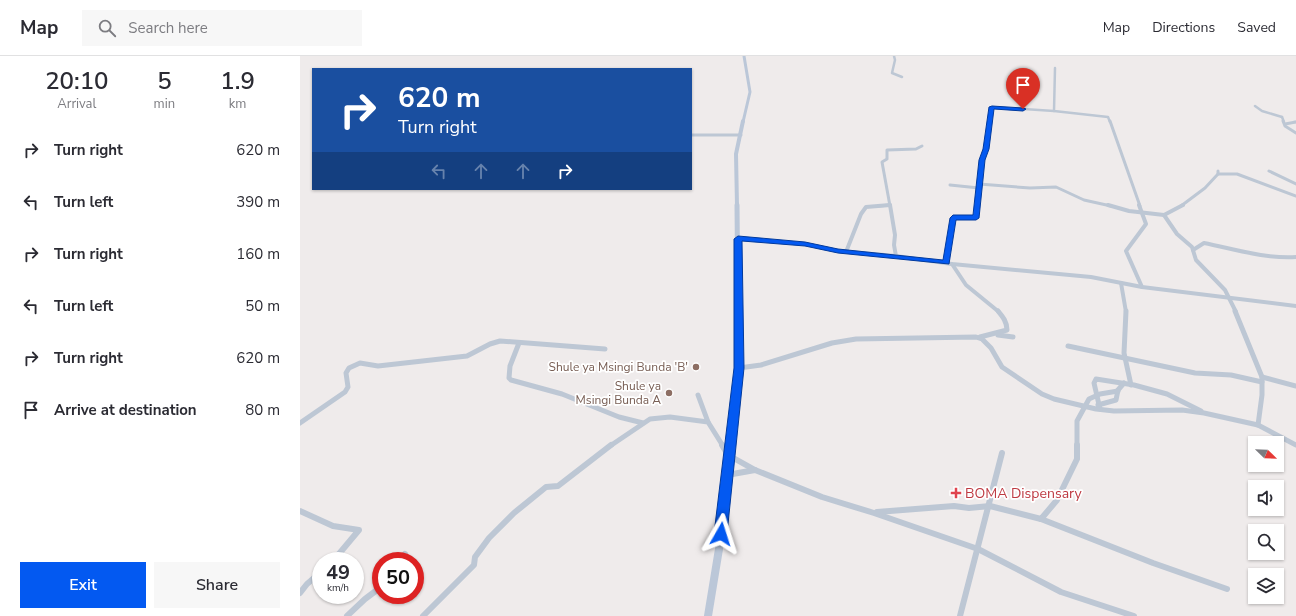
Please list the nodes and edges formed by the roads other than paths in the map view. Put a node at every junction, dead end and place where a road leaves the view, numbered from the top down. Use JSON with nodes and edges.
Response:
{"nodes":[{"id":1,"x":744,"y":56,"type":"edge"},
{"id":2,"x":894,"y":56,"type":"edge"},
{"id":3,"x":1055,"y":68,"type":"dead end"},
{"id":4,"x":902,"y":77,"type":"dead end"},
{"id":5,"x":1255,"y":106,"type":"dead end"},
{"id":6,"x":1054,"y":111,"type":"junction"},
{"id":7,"x":1296,"y":122,"type":"edge"},
{"id":8,"x":1285,"y":124,"type":"junction"},
{"id":9,"x":1296,"y":134,"type":"edge"},
{"id":10,"x":692,"y":135,"type":"edge"},
{"id":11,"x":741,"y":135,"type":"junction"},
{"id":12,"x":922,"y":146,"type":"dead end"},
{"id":13,"x":1270,"y":171,"type":"dead end"},
{"id":14,"x":1296,"y":184,"type":"edge"},
{"id":15,"x":950,"y":185,"type":"dead end"},
{"id":16,"x":979,"y":186,"type":"junction"},
{"id":17,"x":1296,"y":196,"type":"edge"},
{"id":18,"x":890,"y":206,"type":"junction"},
{"id":19,"x":1142,"y":213,"type":"junction"},
{"id":20,"x":1164,"y":215,"type":"junction"},
{"id":21,"x":738,"y":239,"type":"junction"},
{"id":22,"x":1193,"y":250,"type":"junction"},
{"id":23,"x":844,"y":252,"type":"junction"},
{"id":24,"x":841,"y":256,"type":"dead end"},
{"id":25,"x":896,"y":256,"type":"junction"},
{"id":26,"x":1296,"y":256,"type":"edge"},
{"id":27,"x":946,"y":263,"type":"junction"},
{"id":28,"x":952,"y":264,"type":"junction"},
{"id":29,"x":1121,"y":283,"type":"junction"},
{"id":30,"x":1142,"y":287,"type":"junction"},
{"id":31,"x":1230,"y":298,"type":"junction"},
{"id":32,"x":1296,"y":306,"type":"edge"},
{"id":33,"x":994,"y":335,"type":"junction"},
{"id":34,"x":1013,"y":337,"type":"dead end"},
{"id":35,"x":978,"y":338,"type":"junction"},
{"id":36,"x":519,"y":343,"type":"junction"},
{"id":37,"x":1068,"y":346,"type":"dead end"},
{"id":38,"x":605,"y":349,"type":"dead end"},
{"id":39,"x":1125,"y":358,"type":"junction"},
{"id":40,"x":739,"y":368,"type":"junction"},
{"id":41,"x":1262,"y":380,"type":"junction"},
{"id":42,"x":1124,"y":384,"type":"junction"},
{"id":43,"x":1131,"y":385,"type":"junction"},
{"id":44,"x":1296,"y":386,"type":"edge"},
{"id":45,"x":1118,"y":391,"type":"junction"},
{"id":46,"x":698,"y":395,"type":"dead end"},
{"id":47,"x":1097,"y":395,"type":"junction"},
{"id":48,"x":1086,"y":407,"type":"junction"},
{"id":49,"x":1099,"y":407,"type":"junction"},
{"id":50,"x":1204,"y":413,"type":"junction"},
{"id":51,"x":708,"y":422,"type":"junction"},
{"id":52,"x":643,"y":423,"type":"junction"},
{"id":53,"x":300,"y":424,"type":"edge"},
{"id":54,"x":1258,"y":425,"type":"junction"},
{"id":55,"x":1296,"y":445,"type":"edge"},
{"id":56,"x":1002,"y":453,"type":"dead end"},
{"id":57,"x":728,"y":455,"type":"junction"},
{"id":58,"x":755,"y":470,"type":"junction"},
{"id":59,"x":727,"y":475,"type":"junction"},
{"id":60,"x":990,"y":506,"type":"junction"},
{"id":61,"x":300,"y":511,"type":"edge"},
{"id":62,"x":874,"y":513,"type":"junction"},
{"id":63,"x":1041,"y":519,"type":"junction"},
{"id":64,"x":978,"y":549,"type":"junction"},
{"id":65,"x":341,"y":552,"type":"edge"},
{"id":66,"x":312,"y":580,"type":"edge"},
{"id":67,"x":1227,"y":589,"type":"dead end"},
{"id":68,"x":300,"y":593,"type":"edge"},
{"id":69,"x":372,"y":594,"type":"edge"},
{"id":70,"x":347,"y":616,"type":"edge"},
{"id":71,"x":423,"y":616,"type":"edge"},
{"id":72,"x":708,"y":616,"type":"edge"},
{"id":73,"x":960,"y":616,"type":"edge"},
{"id":74,"x":1134,"y":616,"type":"edge"}],
"edges":[{"from":1,"to":11,"type":"main road"},
{"from":2,"to":4,"type":"street"},
{"from":3,"to":6,"type":"street"},
{"from":5,"to":8,"type":"street"},
{"from":6,"to":16,"type":"street"},
{"from":6,"to":19,"type":"street"},
{"from":7,"to":8,"type":"street"},
{"from":8,"to":9,"type":"street"},
{"from":10,"to":11,"type":"street"},
{"from":11,"to":21,"type":"main road"},
{"from":12,"to":18,"type":"street"},
{"from":13,"to":14,"type":"street"},
{"from":15,"to":16,"type":"street"},
{"from":16,"to":19,"type":"street"},
{"from":16,"to":27,"type":"street"},
{"from":17,"to":20,"type":"street"},
{"from":18,"to":23,"type":"street"},
{"from":18,"to":25,"type":"street"},
{"from":19,"to":20,"type":"street"},
{"from":19,"to":30,"type":"street"},
{"from":20,"to":22,"type":"street"},
{"from":21,"to":23,"type":"street"},
{"from":21,"to":40,"type":"main road"},
{"from":22,"to":26,"type":"street"},
{"from":22,"to":31,"type":"street"},
{"from":23,"to":24,"type":"street"},
{"from":23,"to":25,"type":"street"},
{"from":25,"to":27,"type":"street"},
{"from":27,"to":28,"type":"street"},
{"from":28,"to":29,"type":"street"},
{"from":28,"to":33,"type":"street"},
{"from":29,"to":30,"type":"street"},
{"from":29,"to":39,"type":"street"},
{"from":30,"to":31,"type":"street"},
{"from":31,"to":32,"type":"street"},
{"from":31,"to":41,"type":"street"},
{"from":33,"to":34,"type":"street"},
{"from":33,"to":35,"type":"street"},
{"from":35,"to":40,"type":"street"},
{"from":35,"to":48,"type":"street"},
{"from":36,"to":38,"type":"street"},
{"from":36,"to":52,"type":"street"},
{"from":36,"to":53,"type":"street"},
{"from":37,"to":39,"type":"street"},
{"from":39,"to":41,"type":"street"},
{"from":39,"to":43,"type":"street"},
{"from":40,"to":57,"type":"main road"},
{"from":41,"to":44,"type":"street"},
{"from":41,"to":54,"type":"street"},
{"from":42,"to":43,"type":"street"},
{"from":42,"to":45,"type":"street"},
{"from":42,"to":47,"type":"street"},
{"from":43,"to":50,"type":"street"},
{"from":45,"to":47,"type":"street"},
{"from":45,"to":49,"type":"street"},
{"from":46,"to":51,"type":"street"},
{"from":47,"to":48,"type":"street"},
{"from":47,"to":49,"type":"street"},
{"from":48,"to":49,"type":"street"},
{"from":48,"to":63,"type":"street"},
{"from":49,"to":50,"type":"street"},
{"from":50,"to":54,"type":"street"},
{"from":51,"to":52,"type":"street"},
{"from":51,"to":57,"type":"street"},
{"from":52,"to":71,"type":"street"},
{"from":54,"to":55,"type":"street"},
{"from":56,"to":60,"type":"street"},
{"from":57,"to":58,"type":"street"},
{"from":57,"to":59,"type":"main road"},
{"from":58,"to":59,"type":"street"},
{"from":58,"to":62,"type":"street"},
{"from":59,"to":72,"type":"main road"},
{"from":60,"to":62,"type":"street"},
{"from":60,"to":63,"type":"street"},
{"from":60,"to":64,"type":"street"},
{"from":61,"to":65,"type":"street"},
{"from":62,"to":64,"type":"street"},
{"from":63,"to":67,"type":"street"},
{"from":64,"to":73,"type":"street"},
{"from":64,"to":74,"type":"street"},
{"from":66,"to":68,"type":"street"},
{"from":69,"to":70,"type":"street"}]}
